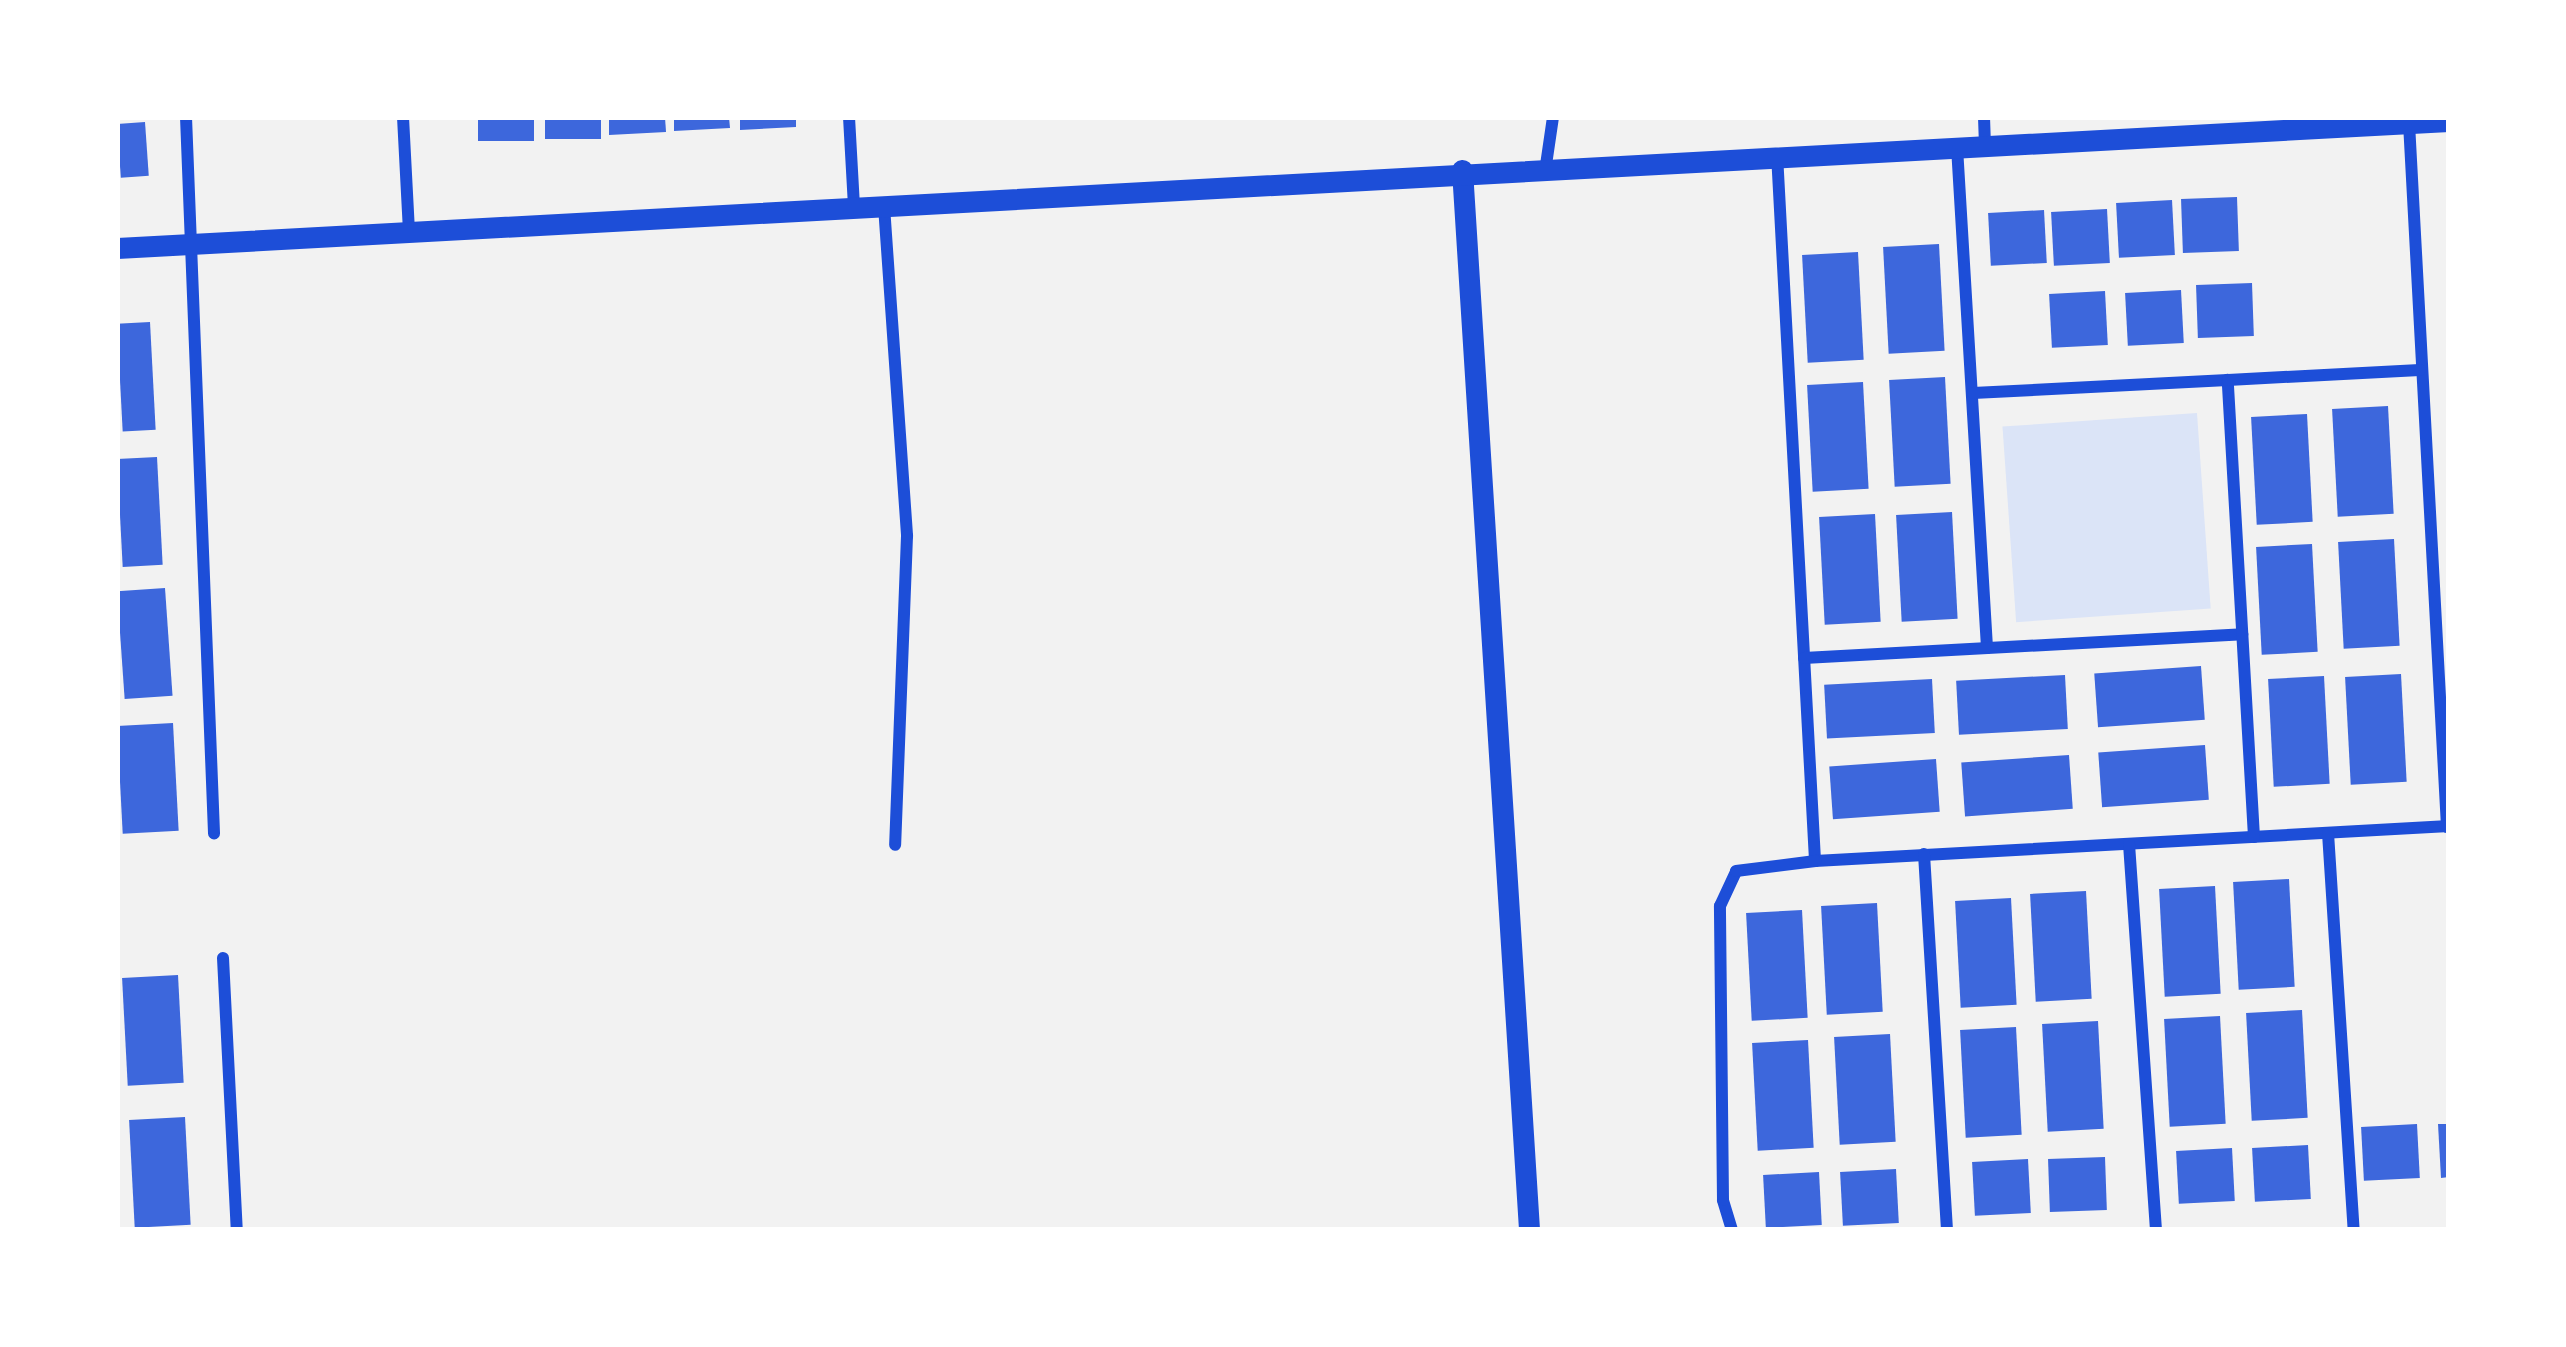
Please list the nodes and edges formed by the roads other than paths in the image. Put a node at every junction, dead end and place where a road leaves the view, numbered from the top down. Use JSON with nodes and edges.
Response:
{"nodes":[{"id":1,"x":186,"y":117,"type":"edge"},
{"id":2,"x":403,"y":117,"type":"edge"},
{"id":3,"x":849,"y":117,"type":"edge"},
{"id":4,"x":1552,"y":117,"type":"edge"},
{"id":5,"x":1984,"y":117,"type":"edge"},
{"id":6,"x":2449,"y":121,"type":"edge"},
{"id":7,"x":2409,"y":123,"type":"junction"},
{"id":8,"x":2192,"y":125,"type":"edge"},
{"id":9,"x":1985,"y":144,"type":"junction"},
{"id":10,"x":1957,"y":145,"type":"junction"},
{"id":11,"x":1777,"y":154,"type":"junction"},
{"id":12,"x":1546,"y":165,"type":"junction"},
{"id":13,"x":1462,"y":170,"type":"junction"},
{"id":14,"x":884,"y":203,"type":"junction"},
{"id":15,"x":854,"y":206,"type":"junction"},
{"id":16,"x":409,"y":231,"type":"junction"},
{"id":17,"x":192,"y":244,"type":"junction"},
{"id":18,"x":117,"y":248,"type":"edge"},
{"id":19,"x":2420,"y":370,"type":"junction"},
{"id":20,"x":2228,"y":380,"type":"junction"},
{"id":21,"x":1973,"y":393,"type":"junction"},
{"id":22,"x":2442,"y":617,"type":"edge"},
{"id":23,"x":2242,"y":634,"type":"junction"},
{"id":24,"x":1988,"y":648,"type":"junction"},
{"id":25,"x":1804,"y":658,"type":"junction"},
{"id":26,"x":2448,"y":826,"type":"edge"},
{"id":27,"x":214,"y":833,"type":"dead end"},
{"id":28,"x":2328,"y":833,"type":"junction"},
{"id":29,"x":2254,"y":837,"type":"junction"},
{"id":30,"x":2129,"y":844,"type":"junction"},
{"id":31,"x":896,"y":845,"type":"dead end"},
{"id":32,"x":1924,"y":854,"type":"junction"},
{"id":33,"x":1815,"y":861,"type":"junction"},
{"id":34,"x":224,"y":958,"type":"dead end"},
{"id":35,"x":237,"y":1230,"type":"edge"},
{"id":36,"x":1529,"y":1230,"type":"edge"},
{"id":37,"x":1732,"y":1230,"type":"edge"},
{"id":38,"x":1947,"y":1230,"type":"edge"},
{"id":39,"x":2156,"y":1230,"type":"edge"},
{"id":40,"x":2354,"y":1230,"type":"edge"}],
"edges":[{"from":1,"to":17,"type":"street"},
{"from":2,"to":16,"type":"street"},
{"from":3,"to":15,"type":"street"},
{"from":4,"to":12,"type":"street"},
{"from":5,"to":9,"type":"street"},
{"from":6,"to":7,"type":"street"},
{"from":7,"to":8,"type":"street"},
{"from":7,"to":19,"type":"street"},
{"from":8,"to":9,"type":"street"},
{"from":9,"to":10,"type":"street"},
{"from":10,"to":11,"type":"street"},
{"from":10,"to":21,"type":"street"},
{"from":11,"to":12,"type":"street"},
{"from":11,"to":25,"type":"street"},
{"from":12,"to":13,"type":"street"},
{"from":13,"to":14,"type":"street"},
{"from":13,"to":36,"type":"street"},
{"from":14,"to":15,"type":"street"},
{"from":14,"to":31,"type":"street"},
{"from":15,"to":16,"type":"street"},
{"from":16,"to":17,"type":"street"},
{"from":17,"to":18,"type":"street"},
{"from":17,"to":27,"type":"street"},
{"from":19,"to":20,"type":"street"},
{"from":19,"to":22,"type":"street"},
{"from":20,"to":21,"type":"street"},
{"from":20,"to":23,"type":"street"},
{"from":21,"to":24,"type":"street"},
{"from":22,"to":26,"type":"street"},
{"from":23,"to":24,"type":"street"},
{"from":23,"to":29,"type":"street"},
{"from":24,"to":25,"type":"street"},
{"from":25,"to":33,"type":"street"},
{"from":26,"to":28,"type":"street"},
{"from":28,"to":29,"type":"street"},
{"from":28,"to":40,"type":"street"},
{"from":29,"to":30,"type":"street"},
{"from":30,"to":32,"type":"street"},
{"from":30,"to":39,"type":"street"},
{"from":32,"to":33,"type":"street"},
{"from":32,"to":38,"type":"street"},
{"from":33,"to":37,"type":"street"},
{"from":34,"to":35,"type":"street"}]}
